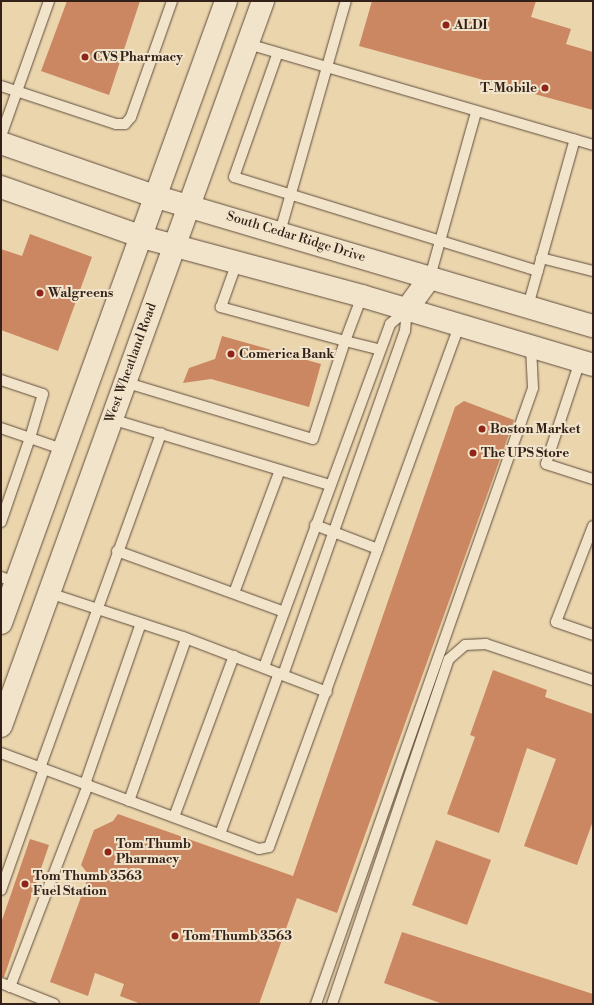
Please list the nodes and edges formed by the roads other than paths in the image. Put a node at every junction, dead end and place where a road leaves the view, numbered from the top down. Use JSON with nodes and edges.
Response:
{"nodes":[{"id":1,"x":49,"y":1,"type":"edge"},
{"id":2,"x":172,"y":1,"type":"edge"},
{"id":3,"x":226,"y":1,"type":"edge"},
{"id":4,"x":263,"y":1,"type":"edge"},
{"id":5,"x":346,"y":1,"type":"edge"},
{"id":6,"x":248,"y":44,"type":"junction"},
{"id":7,"x":277,"y":55,"type":"junction"},
{"id":8,"x":326,"y":70,"type":"junction"},
{"id":9,"x":1,"y":86,"type":"edge"},
{"id":10,"x":17,"y":92,"type":"junction"},
{"id":11,"x":476,"y":112,"type":"junction"},
{"id":12,"x":1,"y":136,"type":"edge"},
{"id":13,"x":575,"y":139,"type":"junction"},
{"id":14,"x":1,"y":143,"type":"edge"},
{"id":15,"x":593,"y":145,"type":"edge"},
{"id":16,"x":1,"y":187,"type":"edge"},
{"id":17,"x":291,"y":194,"type":"junction"},
{"id":18,"x":157,"y":197,"type":"junction"},
{"id":19,"x":189,"y":205,"type":"junction"},
{"id":20,"x":280,"y":232,"type":"junction"},
{"id":21,"x":142,"y":236,"type":"junction"},
{"id":22,"x":439,"y":242,"type":"junction"},
{"id":23,"x":174,"y":244,"type":"junction"},
{"id":24,"x":541,"y":258,"type":"junction"},
{"id":25,"x":236,"y":262,"type":"junction"},
{"id":26,"x":538,"y":271,"type":"junction"},
{"id":27,"x":593,"y":271,"type":"edge"},
{"id":28,"x":430,"y":277,"type":"junction"},
{"id":29,"x":362,"y":296,"type":"junction"},
{"id":30,"x":528,"y":306,"type":"junction"},
{"id":31,"x":407,"y":309,"type":"junction"},
{"id":32,"x":459,"y":326,"type":"junction"},
{"id":33,"x":593,"y":326,"type":"edge"},
{"id":34,"x":345,"y":341,"type":"junction"},
{"id":35,"x":531,"y":347,"type":"junction"},
{"id":36,"x":380,"y":350,"type":"junction"},
{"id":37,"x":586,"y":363,"type":"edge"},
{"id":38,"x":1,"y":380,"type":"edge"},
{"id":39,"x":124,"y":382,"type":"junction"},
{"id":40,"x":111,"y":419,"type":"junction"},
{"id":41,"x":1,"y":428,"type":"edge"},
{"id":42,"x":161,"y":433,"type":"junction"},
{"id":43,"x":30,"y":438,"type":"junction"},
{"id":44,"x":64,"y":450,"type":"junction"},
{"id":45,"x":280,"y":470,"type":"junction"},
{"id":46,"x":593,"y":479,"type":"edge"},
{"id":47,"x":330,"y":485,"type":"junction"},
{"id":48,"x":1,"y":522,"type":"edge"},
{"id":49,"x":315,"y":525,"type":"junction"},
{"id":50,"x":593,"y":526,"type":"edge"},
{"id":51,"x":334,"y":532,"type":"junction"},
{"id":52,"x":378,"y":549,"type":"junction"},
{"id":53,"x":117,"y":550,"type":"junction"},
{"id":54,"x":8,"y":580,"type":"edge"},
{"id":55,"x":49,"y":593,"type":"junction"},
{"id":56,"x":234,"y":593,"type":"junction"},
{"id":57,"x":96,"y":608,"type":"junction"},
{"id":58,"x":282,"y":610,"type":"junction"},
{"id":59,"x":1,"y":623,"type":"edge"},
{"id":60,"x":140,"y":623,"type":"junction"},
{"id":61,"x":593,"y":635,"type":"edge"},
{"id":62,"x":186,"y":639,"type":"junction"},
{"id":63,"x":234,"y":656,"type":"junction"},
{"id":64,"x":264,"y":667,"type":"junction"},
{"id":65,"x":281,"y":674,"type":"junction"},
{"id":66,"x":592,"y":678,"type":"edge"},
{"id":67,"x":327,"y":692,"type":"junction"},
{"id":68,"x":1,"y":726,"type":"edge"},
{"id":69,"x":1,"y":753,"type":"edge"},
{"id":70,"x":42,"y":768,"type":"junction"},
{"id":71,"x":86,"y":785,"type":"junction"},
{"id":72,"x":129,"y":801,"type":"junction"},
{"id":73,"x":174,"y":817,"type":"junction"},
{"id":74,"x":220,"y":834,"type":"junction"},
{"id":75,"x":1,"y":890,"type":"edge"},
{"id":76,"x":6,"y":985,"type":"edge"},
{"id":77,"x":54,"y":1004,"type":"edge"},
{"id":78,"x":316,"y":1004,"type":"edge"},
{"id":79,"x":332,"y":1004,"type":"edge"}],
"edges":[{"from":1,"to":10,"type":"lane"},
{"from":2,"to":10,"type":"lane"},
{"from":3,"to":18,"type":"main road"},
{"from":4,"to":6,"type":"main road","name":"West Wheatland Road"},
{"from":5,"to":8,"type":"lane"},
{"from":6,"to":7,"type":"lane"},
{"from":6,"to":19,"type":"main road","name":"West Wheatland Road"},
{"from":7,"to":8,"type":"lane"},
{"from":7,"to":17,"type":"lane"},
{"from":8,"to":11,"type":"lane"},
{"from":8,"to":17,"type":"lane"},
{"from":9,"to":10,"type":"lane"},
{"from":10,"to":12,"type":"lane"},
{"from":11,"to":13,"type":"lane"},
{"from":11,"to":22,"type":"lane"},
{"from":13,"to":15,"type":"lane"},
{"from":13,"to":24,"type":"lane"},
{"from":14,"to":18,"type":"main road","name":"South Cedar Ridge Drive"},
{"from":16,"to":21,"type":"main road"},
{"from":17,"to":20,"type":"lane"},
{"from":17,"to":22,"type":"lane"},
{"from":18,"to":19,"type":"main road","name":"South Cedar Ridge Drive"},
{"from":18,"to":21,"type":"main road"},
{"from":19,"to":20,"type":"main road","name":"South Cedar Ridge Drive"},
{"from":19,"to":23,"type":"main road","name":"West Wheatland Road"},
{"from":20,"to":28,"type":"main road","name":"South Cedar Ridge Drive"},
{"from":21,"to":23,"type":"main road"},
{"from":21,"to":44,"type":"main road"},
{"from":22,"to":26,"type":"lane"},
{"from":22,"to":28,"type":"lane"},
{"from":23,"to":25,"type":"main road"},
{"from":23,"to":39,"type":"main road","name":"West Wheatland Road"},
{"from":24,"to":26,"type":"lane"},
{"from":24,"to":27,"type":"lane"},
{"from":25,"to":29,"type":"main road"},
{"from":25,"to":34,"type":"lane"},
{"from":26,"to":30,"type":"lane"},
{"from":28,"to":30,"type":"main road","name":"South Cedar Ridge Drive"},
{"from":28,"to":31,"type":"main road"},
{"from":29,"to":31,"type":"main road"},
{"from":29,"to":34,"type":"lane"},
{"from":30,"to":33,"type":"main road","name":"South Cedar Ridge Drive"},
{"from":31,"to":32,"type":"main road"},
{"from":31,"to":36,"type":"lane"},
{"from":31,"to":51,"type":"lane"},
{"from":32,"to":35,"type":"main road"},
{"from":32,"to":52,"type":"lane"},
{"from":34,"to":36,"type":"lane"},
{"from":34,"to":39,"type":"lane"},
{"from":35,"to":37,"type":"main road"},
{"from":35,"to":78,"type":"lane"},
{"from":36,"to":47,"type":"lane"},
{"from":37,"to":46,"type":"lane"},
{"from":38,"to":43,"type":"lane"},
{"from":39,"to":40,"type":"main road","name":"West Wheatland Road"},
{"from":40,"to":42,"type":"lane"},
{"from":40,"to":55,"type":"main road","name":"West Wheatland Road"},
{"from":41,"to":43,"type":"lane"},
{"from":42,"to":45,"type":"lane"},
{"from":42,"to":53,"type":"lane"},
{"from":43,"to":44,"type":"lane"},
{"from":43,"to":48,"type":"lane"},
{"from":44,"to":54,"type":"main road"},
{"from":45,"to":47,"type":"lane"},
{"from":45,"to":56,"type":"lane"},
{"from":47,"to":49,"type":"lane"},
{"from":49,"to":51,"type":"lane"},
{"from":49,"to":58,"type":"lane"},
{"from":50,"to":61,"type":"lane"},
{"from":51,"to":52,"type":"lane"},
{"from":51,"to":65,"type":"lane"},
{"from":52,"to":67,"type":"lane"},
{"from":53,"to":56,"type":"lane"},
{"from":53,"to":57,"type":"lane"},
{"from":54,"to":55,"type":"main road"},
{"from":54,"to":59,"type":"main road"},
{"from":55,"to":57,"type":"lane"},
{"from":55,"to":68,"type":"main road","name":"West Wheatland Road"},
{"from":56,"to":58,"type":"lane"},
{"from":57,"to":60,"type":"lane"},
{"from":57,"to":70,"type":"lane"},
{"from":58,"to":64,"type":"lane"},
{"from":60,"to":62,"type":"lane"},
{"from":60,"to":71,"type":"lane"},
{"from":62,"to":63,"type":"lane"},
{"from":62,"to":72,"type":"lane"},
{"from":63,"to":64,"type":"lane"},
{"from":63,"to":73,"type":"lane"},
{"from":64,"to":65,"type":"lane"},
{"from":65,"to":67,"type":"lane"},
{"from":65,"to":74,"type":"lane"},
{"from":66,"to":79,"type":"lane"},
{"from":67,"to":74,"type":"lane"},
{"from":69,"to":70,"type":"lane"},
{"from":70,"to":71,"type":"lane"},
{"from":70,"to":75,"type":"lane"},
{"from":71,"to":72,"type":"lane"},
{"from":71,"to":76,"type":"lane"},
{"from":72,"to":73,"type":"lane"},
{"from":73,"to":74,"type":"lane"},
{"from":76,"to":77,"type":"lane"}]}
